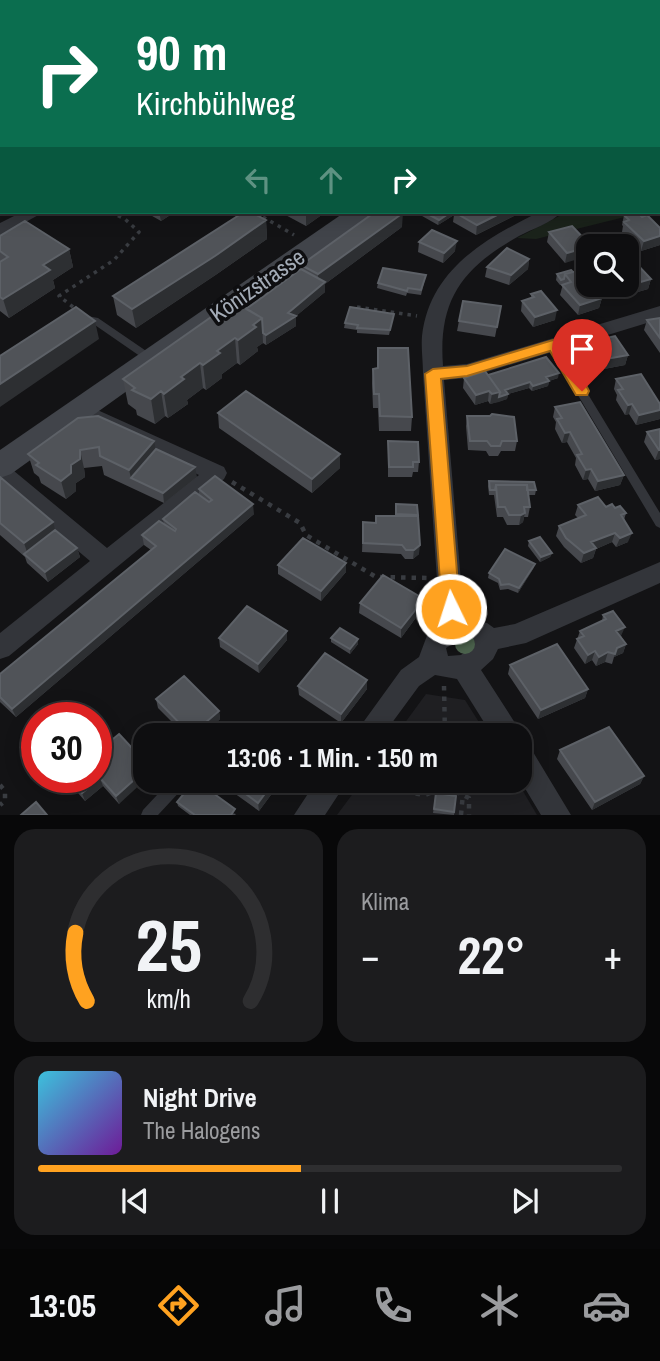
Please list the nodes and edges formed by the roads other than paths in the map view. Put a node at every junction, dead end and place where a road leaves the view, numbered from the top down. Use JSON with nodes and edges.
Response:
{"nodes":[{"id":1,"x":31,"y":214,"type":"edge"},
{"id":2,"x":358,"y":214,"type":"edge"},
{"id":3,"x":548,"y":214,"type":"edge"},
{"id":4,"x":0,"y":230,"type":"edge"},
{"id":5,"x":660,"y":312,"type":"edge"},
{"id":6,"x":66,"y":326,"type":"edge"},
{"id":7,"x":553,"y":345,"type":"junction"},
{"id":8,"x":152,"y":359,"type":"junction"},
{"id":9,"x":433,"y":374,"type":"junction"},
{"id":10,"x":93,"y":415,"type":"edge"},
{"id":11,"x":0,"y":466,"type":"edge"},
{"id":12,"x":0,"y":472,"type":"edge"},
{"id":13,"x":660,"y":523,"type":"edge"},
{"id":14,"x":107,"y":562,"type":"junction"},
{"id":15,"x":660,"y":572,"type":"edge"},
{"id":16,"x":453,"y":629,"type":"junction"},
{"id":17,"x":488,"y":640,"type":"junction"},
{"id":18,"x":0,"y":648,"type":"edge"},
{"id":19,"x":434,"y":661,"type":"junction"},
{"id":20,"x":464,"y":667,"type":"junction"},
{"id":21,"x":376,"y":723,"type":"edge"},
{"id":22,"x":499,"y":723,"type":"edge"},
{"id":23,"x":532,"y":775,"type":"edge"},
{"id":24,"x":169,"y":793,"type":"edge"},
{"id":25,"x":324,"y":793,"type":"edge"},
{"id":26,"x":148,"y":815,"type":"edge"},
{"id":27,"x":308,"y":815,"type":"edge"},
{"id":28,"x":557,"y":815,"type":"edge"}],
"edges":[{"from":1,"to":4,"type":"street"},
{"from":2,"to":8,"type":"main road","name":"Könizstrasse"},
{"from":3,"to":9,"type":"street"},
{"from":5,"to":7,"type":"street"},
{"from":6,"to":8,"type":"lane"},
{"from":7,"to":9,"type":"street"},
{"from":7,"to":13,"type":"lane"},
{"from":8,"to":11,"type":"main road","name":"Könizstrasse"},
{"from":9,"to":16,"type":"street"},
{"from":10,"to":14,"type":"street"},
{"from":12,"to":14,"type":"street"},
{"from":14,"to":18,"type":"street"},
{"from":15,"to":17,"type":"street"},
{"from":16,"to":17,"type":"street"},
{"from":16,"to":19,"type":"street"},
{"from":17,"to":20,"type":"street"},
{"from":19,"to":20,"type":"street"},
{"from":19,"to":21,"type":"street"},
{"from":20,"to":22,"type":"street"},
{"from":23,"to":28,"type":"street"},
{"from":24,"to":26,"type":"lane"},
{"from":25,"to":27,"type":"street"}]}
